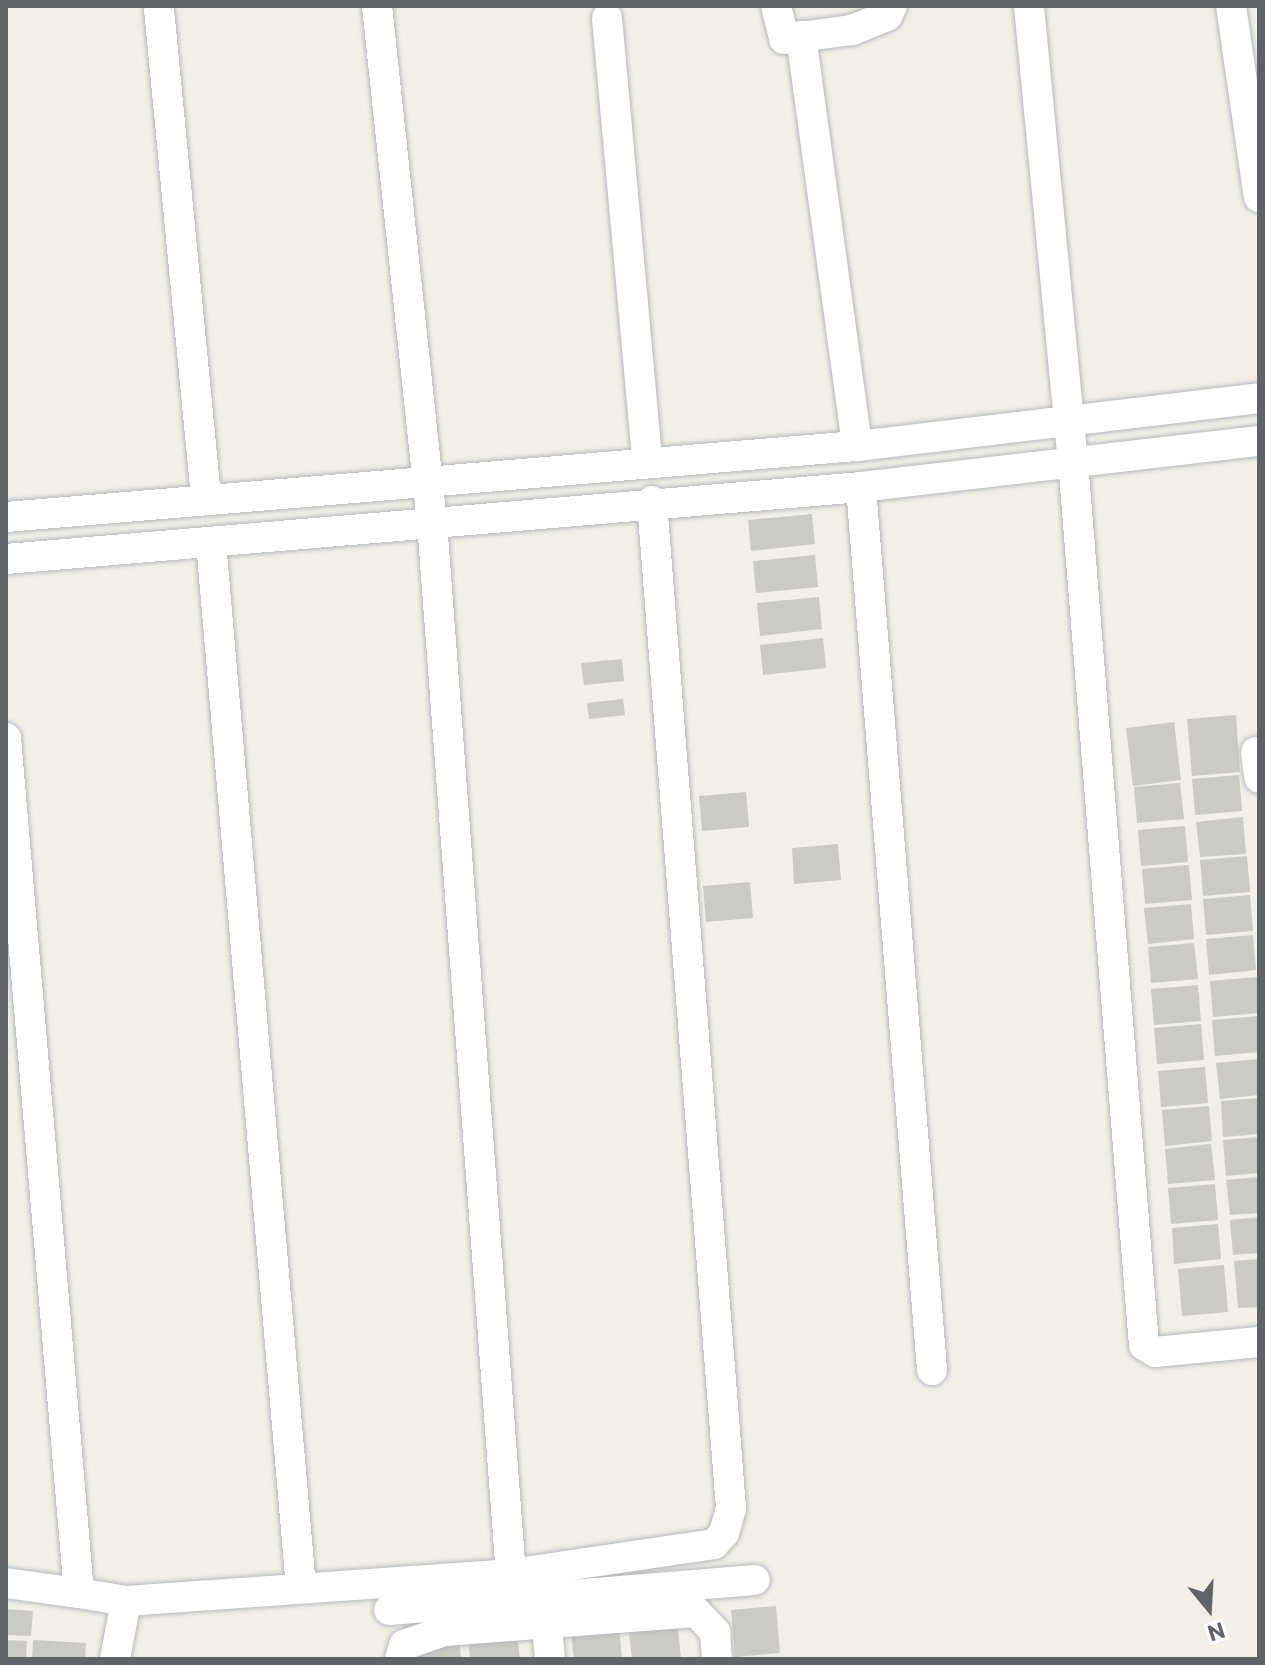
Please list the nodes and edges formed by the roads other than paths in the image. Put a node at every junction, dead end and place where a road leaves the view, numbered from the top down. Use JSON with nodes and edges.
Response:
{"nodes":[{"id":1,"x":377,"y":6,"type":"edge"},
{"id":2,"x":776,"y":6,"type":"edge"},
{"id":3,"x":892,"y":6,"type":"edge"},
{"id":4,"x":1029,"y":6,"type":"edge"},
{"id":5,"x":1231,"y":6,"type":"edge"},
{"id":6,"x":159,"y":9,"type":"dead end"},
{"id":7,"x":607,"y":18,"type":"dead end"},
{"id":8,"x":801,"y":36,"type":"junction"},
{"id":9,"x":1259,"y":197,"type":"edge"},
{"id":10,"x":1259,"y":398,"type":"edge"},
{"id":11,"x":1069,"y":420,"type":"junction"},
{"id":12,"x":1259,"y":441,"type":"edge"},
{"id":13,"x":857,"y":446,"type":"junction"},
{"id":14,"x":647,"y":460,"type":"junction"},
{"id":15,"x":1073,"y":461,"type":"junction"},
{"id":16,"x":428,"y":481,"type":"junction"},
{"id":17,"x":861,"y":487,"type":"junction"},
{"id":18,"x":206,"y":500,"type":"junction"},
{"id":19,"x":652,"y":501,"type":"junction"},
{"id":20,"x":6,"y":517,"type":"edge"},
{"id":21,"x":432,"y":522,"type":"junction"},
{"id":22,"x":211,"y":542,"type":"junction"},
{"id":23,"x":6,"y":559,"type":"edge"},
{"id":24,"x":6,"y":738,"type":"edge"},
{"id":25,"x":1259,"y":1342,"type":"edge"},
{"id":26,"x":932,"y":1370,"type":"dead end"},
{"id":27,"x":511,"y":1574,"type":"junction"},
{"id":28,"x":755,"y":1580,"type":"dead end"},
{"id":29,"x":6,"y":1583,"type":"edge"},
{"id":30,"x":301,"y":1588,"type":"junction"},
{"id":31,"x":79,"y":1593,"type":"junction"},
{"id":32,"x":545,"y":1598,"type":"junction"},
{"id":33,"x":126,"y":1601,"type":"junction"},
{"id":34,"x":389,"y":1610,"type":"dead end"},
{"id":35,"x":115,"y":1659,"type":"edge"},
{"id":36,"x":400,"y":1659,"type":"edge"},
{"id":37,"x":550,"y":1659,"type":"edge"},
{"id":38,"x":717,"y":1659,"type":"edge"}],
"edges":[{"from":1,"to":16,"type":"street"},
{"from":2,"to":8,"type":"street"},
{"from":3,"to":8,"type":"street"},
{"from":4,"to":11,"type":"street"},
{"from":5,"to":9,"type":"street"},
{"from":6,"to":18,"type":"street"},
{"from":7,"to":14,"type":"street"},
{"from":8,"to":13,"type":"street"},
{"from":10,"to":11,"type":"street"},
{"from":11,"to":13,"type":"street"},
{"from":11,"to":15,"type":"street"},
{"from":12,"to":15,"type":"street"},
{"from":13,"to":14,"type":"street"},
{"from":14,"to":16,"type":"street"},
{"from":15,"to":17,"type":"street"},
{"from":15,"to":25,"type":"street"},
{"from":16,"to":18,"type":"street"},
{"from":16,"to":21,"type":"street"},
{"from":17,"to":19,"type":"street"},
{"from":17,"to":26,"type":"street"},
{"from":18,"to":20,"type":"street"},
{"from":19,"to":21,"type":"street"},
{"from":19,"to":32,"type":"street"},
{"from":21,"to":22,"type":"street"},
{"from":21,"to":27,"type":"street"},
{"from":22,"to":23,"type":"street"},
{"from":22,"to":30,"type":"street"},
{"from":24,"to":31,"type":"street"},
{"from":27,"to":30,"type":"street"},
{"from":27,"to":32,"type":"street"},
{"from":28,"to":32,"type":"street"},
{"from":29,"to":31,"type":"street"},
{"from":30,"to":33,"type":"street"},
{"from":31,"to":33,"type":"street"},
{"from":32,"to":34,"type":"street"},
{"from":32,"to":36,"type":"street"},
{"from":32,"to":37,"type":"street"},
{"from":32,"to":38,"type":"street"},
{"from":33,"to":35,"type":"street"}]}
